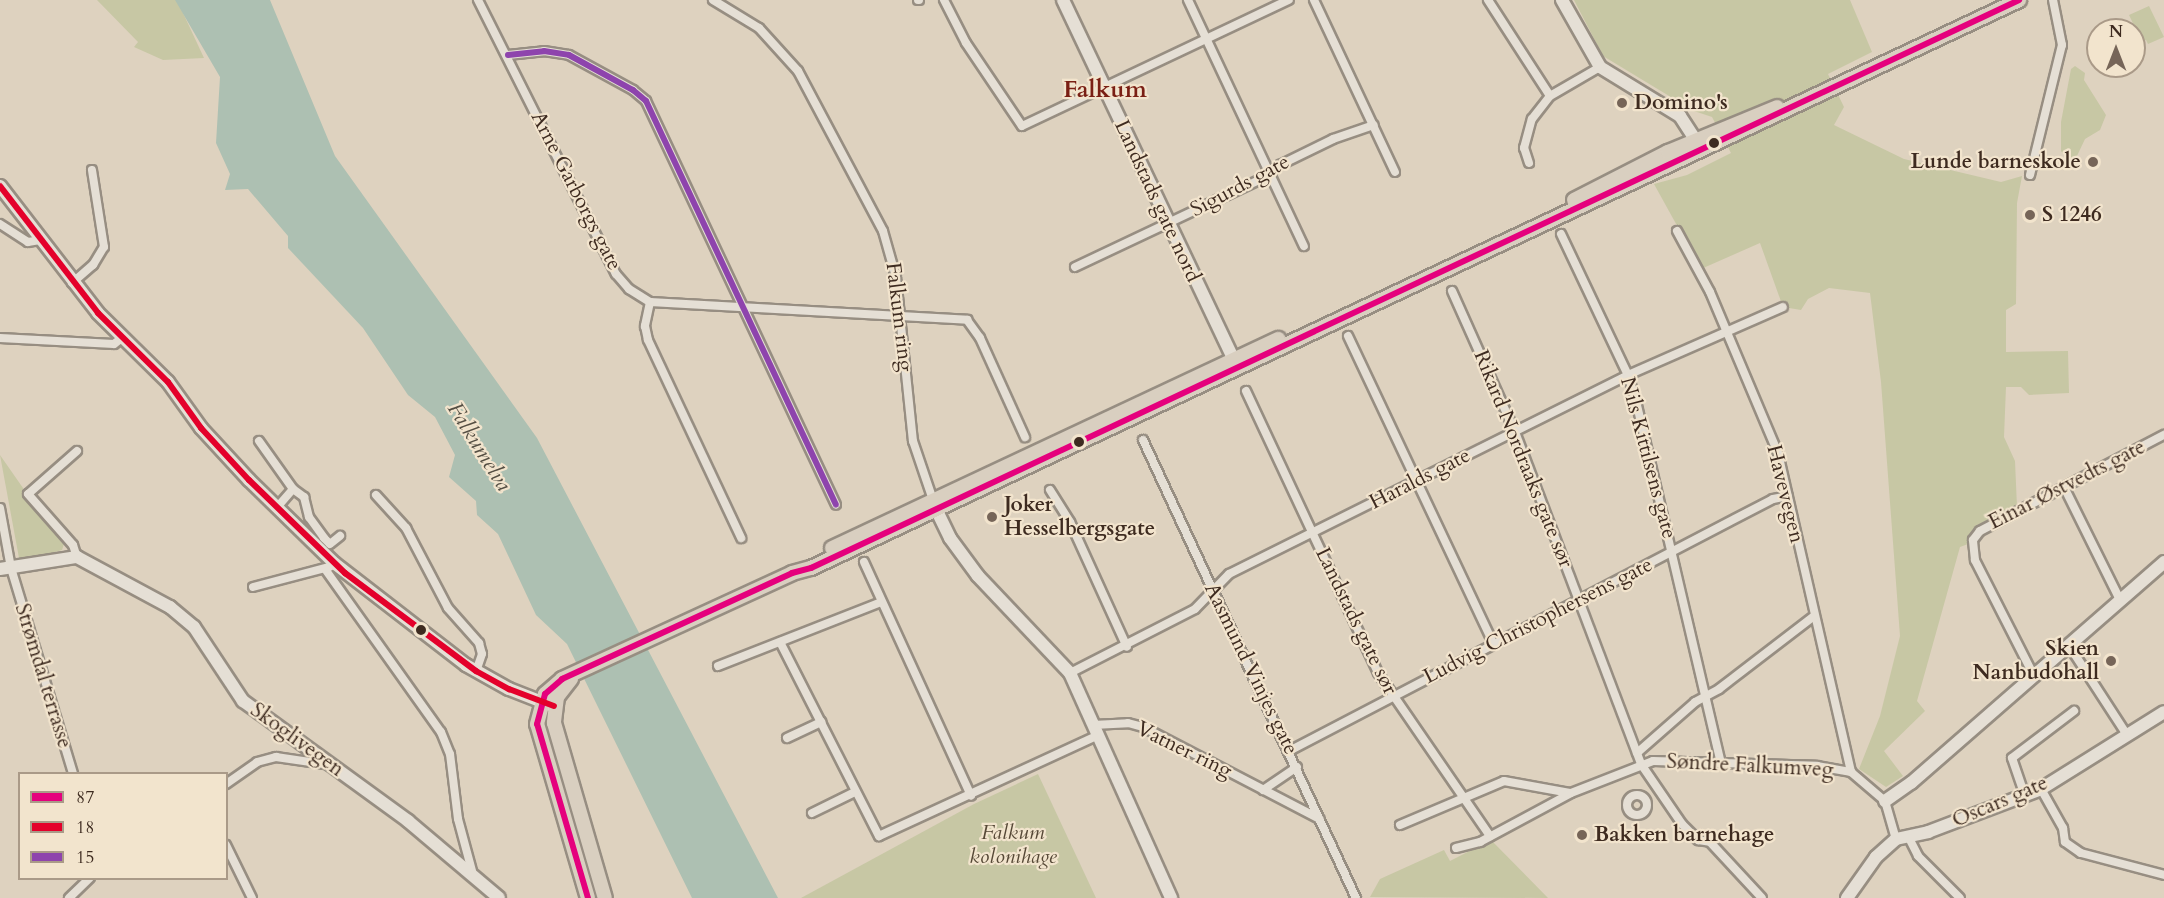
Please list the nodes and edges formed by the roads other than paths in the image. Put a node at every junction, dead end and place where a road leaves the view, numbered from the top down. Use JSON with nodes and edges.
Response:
{"nodes":[{"id":1,"x":478,"y":0,"type":"edge"},
{"id":2,"x":712,"y":0,"type":"edge"},
{"id":3,"x":944,"y":0,"type":"edge"},
{"id":4,"x":1063,"y":0,"type":"edge"},
{"id":5,"x":1188,"y":0,"type":"edge"},
{"id":6,"x":1289,"y":0,"type":"edge"},
{"id":7,"x":1314,"y":0,"type":"edge"},
{"id":8,"x":1488,"y":0,"type":"edge"},
{"id":9,"x":1562,"y":0,"type":"edge"},
{"id":10,"x":2019,"y":0,"type":"edge"},
{"id":11,"x":2053,"y":0,"type":"edge"},
{"id":12,"x":1207,"y":40,"type":"junction"},
{"id":13,"x":508,"y":55,"type":"junction"},
{"id":14,"x":1600,"y":67,"type":"junction"},
{"id":15,"x":1104,"y":89,"type":"junction"},
{"id":16,"x":1550,"y":96,"type":"junction"},
{"id":17,"x":1374,"y":125,"type":"junction"},
{"id":18,"x":1699,"y":144,"type":"junction"},
{"id":19,"x":1528,"y":163,"type":"dead end"},
{"id":20,"x":92,"y":170,"type":"dead end"},
{"id":21,"x":1270,"y":172,"type":"junction"},
{"id":22,"x":1395,"y":172,"type":"dead end"},
{"id":23,"x":2030,"y":175,"type":"dead end"},
{"id":24,"x":0,"y":186,"type":"edge"},
{"id":25,"x":0,"y":224,"type":"edge"},
{"id":26,"x":1167,"y":224,"type":"junction"},
{"id":27,"x":1677,"y":231,"type":"dead end"},
{"id":28,"x":1561,"y":234,"type":"dead end"},
{"id":29,"x":40,"y":240,"type":"junction"},
{"id":30,"x":1304,"y":246,"type":"dead end"},
{"id":31,"x":1075,"y":267,"type":"dead end"},
{"id":32,"x":72,"y":283,"type":"junction"},
{"id":33,"x":1452,"y":291,"type":"dead end"},
{"id":34,"x":650,"y":302,"type":"junction"},
{"id":35,"x":1783,"y":307,"type":"dead end"},
{"id":36,"x":743,"y":309,"type":"junction"},
{"id":37,"x":900,"y":318,"type":"junction"},
{"id":38,"x":1725,"y":330,"type":"junction"},
{"id":39,"x":1347,"y":336,"type":"dead end"},
{"id":40,"x":123,"y":337,"type":"junction"},
{"id":41,"x":0,"y":338,"type":"edge"},
{"id":42,"x":1235,"y":363,"type":"junction"},
{"id":43,"x":1628,"y":375,"type":"junction"},
{"id":44,"x":1246,"y":391,"type":"dead end"},
{"id":45,"x":1515,"y":432,"type":"junction"},
{"id":46,"x":2164,"y":435,"type":"edge"},
{"id":47,"x":1025,"y":437,"type":"dead end"},
{"id":48,"x":1143,"y":440,"type":"dead end"},
{"id":49,"x":259,"y":441,"type":"dead end"},
{"id":50,"x":77,"y":451,"type":"dead end"},
{"id":51,"x":1417,"y":480,"type":"junction"},
{"id":52,"x":2064,"y":487,"type":"junction"},
{"id":53,"x":293,"y":489,"type":"junction"},
{"id":54,"x":1050,"y":490,"type":"dead end"},
{"id":55,"x":376,"y":495,"type":"dead end"},
{"id":56,"x":1788,"y":496,"type":"junction"},
{"id":57,"x":836,"y":504,"type":"dead end"},
{"id":58,"x":934,"y":504,"type":"junction"},
{"id":59,"x":278,"y":506,"type":"junction"},
{"id":60,"x":0,"y":508,"type":"edge"},
{"id":61,"x":1314,"y":533,"type":"junction"},
{"id":62,"x":340,"y":536,"type":"dead end"},
{"id":63,"x":741,"y":538,"type":"dead end"},
{"id":64,"x":1672,"y":551,"type":"junction"},
{"id":65,"x":77,"y":557,"type":"junction"},
{"id":66,"x":864,"y":562,"type":"dead end"},
{"id":67,"x":2164,"y":562,"type":"edge"},
{"id":68,"x":330,"y":566,"type":"junction"},
{"id":69,"x":5,"y":569,"type":"edge"},
{"id":70,"x":253,"y":587,"type":"dead end"},
{"id":71,"x":1213,"y":589,"type":"junction"},
{"id":72,"x":1580,"y":600,"type":"junction"},
{"id":73,"x":2120,"y":600,"type":"junction"},
{"id":74,"x":881,"y":602,"type":"junction"},
{"id":75,"x":1813,"y":617,"type":"junction"},
{"id":76,"x":780,"y":642,"type":"junction"},
{"id":77,"x":1493,"y":643,"type":"junction"},
{"id":78,"x":2068,"y":644,"type":"junction"},
{"id":79,"x":1127,"y":646,"type":"junction"},
{"id":80,"x":718,"y":666,"type":"dead end"},
{"id":81,"x":476,"y":671,"type":"junction"},
{"id":82,"x":1070,"y":673,"type":"junction"},
{"id":83,"x":2033,"y":674,"type":"junction"},
{"id":84,"x":1706,"y":695,"type":"junction"},
{"id":85,"x":1392,"y":697,"type":"junction"},
{"id":86,"x":547,"y":704,"type":"junction"},
{"id":87,"x":2074,"y":711,"type":"dead end"},
{"id":88,"x":2164,"y":712,"type":"edge"},
{"id":89,"x":819,"y":718,"type":"junction"},
{"id":90,"x":1094,"y":731,"type":"junction"},
{"id":91,"x":2127,"y":735,"type":"junction"},
{"id":92,"x":788,"y":738,"type":"dead end"},
{"id":93,"x":1291,"y":750,"type":"junction"},
{"id":94,"x":1637,"y":753,"type":"junction"},
{"id":95,"x":1721,"y":762,"type":"junction"},
{"id":96,"x":331,"y":764,"type":"junction"},
{"id":97,"x":1641,"y":764,"type":"junction"},
{"id":98,"x":1298,"y":766,"type":"junction"},
{"id":99,"x":72,"y":772,"type":"edge"},
{"id":100,"x":1851,"y":772,"type":"junction"},
{"id":101,"x":228,"y":783,"type":"edge"},
{"id":102,"x":2041,"y":789,"type":"junction"},
{"id":103,"x":1263,"y":790,"type":"junction"},
{"id":104,"x":855,"y":792,"type":"junction"},
{"id":105,"x":1570,"y":793,"type":"junction"},
{"id":106,"x":971,"y":796,"type":"junction"},
{"id":107,"x":2025,"y":796,"type":"junction"},
{"id":108,"x":1466,"y":797,"type":"junction"},
{"id":109,"x":1885,"y":801,"type":"junction"},
{"id":110,"x":812,"y":813,"type":"dead end"},
{"id":111,"x":1320,"y":819,"type":"junction"},
{"id":112,"x":1400,"y":825,"type":"dead end"},
{"id":113,"x":1490,"y":836,"type":"junction"},
{"id":114,"x":1902,"y":838,"type":"junction"},
{"id":115,"x":1456,"y":848,"type":"dead end"},
{"id":116,"x":228,"y":849,"type":"edge"},
{"id":117,"x":472,"y":871,"type":"junction"},
{"id":118,"x":2164,"y":876,"type":"edge"},
{"id":119,"x":89,"y":880,"type":"edge"},
{"id":120,"x":69,"y":898,"type":"edge"},
{"id":121,"x":252,"y":898,"type":"edge"},
{"id":122,"x":499,"y":898,"type":"edge"},
{"id":123,"x":588,"y":898,"type":"edge"},
{"id":124,"x":605,"y":898,"type":"edge"},
{"id":125,"x":1171,"y":898,"type":"edge"},
{"id":126,"x":1356,"y":898,"type":"edge"},
{"id":127,"x":1762,"y":898,"type":"edge"},
{"id":128,"x":1847,"y":898,"type":"edge"},
{"id":129,"x":1960,"y":898,"type":"edge"}],
"edges":[{"from":1,"to":13,"type":"street","name":"Arne Garborgs gate"},
{"from":2,"to":37,"type":"street","name":"Falkum ring"},
{"from":3,"to":15,"type":"street"},
{"from":4,"to":15,"type":"street","name":"Landstads gate nord"},
{"from":5,"to":12,"type":"street"},
{"from":6,"to":12,"type":"street"},
{"from":7,"to":17,"type":"street"},
{"from":8,"to":16,"type":"street"},
{"from":9,"to":14,"type":"street"},
{"from":10,"to":18,"type":"main road"},
{"from":11,"to":23,"type":"street"},
{"from":12,"to":15,"type":"street"},
{"from":12,"to":21,"type":"street"},
{"from":13,"to":34,"type":"street","name":"Arne Garborgs gate"},
{"from":13,"to":36,"type":"street"},
{"from":14,"to":16,"type":"street"},
{"from":14,"to":18,"type":"street"},
{"from":15,"to":26,"type":"street","name":"Landstads gate nord"},
{"from":16,"to":19,"type":"street"},
{"from":17,"to":21,"type":"street","name":"Sigurds gate"},
{"from":17,"to":22,"type":"street"},
{"from":18,"to":42,"type":"main road"},
{"from":20,"to":32,"type":"street"},
{"from":21,"to":26,"type":"street","name":"Sigurds gate"},
{"from":21,"to":30,"type":"street"},
{"from":24,"to":29,"type":"street"},
{"from":25,"to":29,"type":"street"},
{"from":26,"to":31,"type":"street","name":"Sigurds gate"},
{"from":26,"to":42,"type":"street","name":"Landstads gate nord"},
{"from":27,"to":38,"type":"street","name":"Havevegen"},
{"from":28,"to":43,"type":"street","name":"Nils Kittilsens gate"},
{"from":29,"to":32,"type":"street"},
{"from":32,"to":40,"type":"street"},
{"from":33,"to":45,"type":"street","name":"Rikard Nordraaks gate sør"},
{"from":34,"to":36,"type":"street"},
{"from":34,"to":63,"type":"street"},
{"from":35,"to":38,"type":"street","name":"Haralds gate"},
{"from":36,"to":37,"type":"street"},
{"from":36,"to":57,"type":"street"},
{"from":37,"to":47,"type":"street"},
{"from":37,"to":58,"type":"street","name":"Falkum ring"},
{"from":38,"to":43,"type":"street","name":"Haralds gate"},
{"from":38,"to":56,"type":"street","name":"Havevegen"},
{"from":39,"to":51,"type":"street"},
{"from":40,"to":41,"type":"street"},
{"from":40,"to":59,"type":"street"},
{"from":42,"to":58,"type":"main road"},
{"from":43,"to":45,"type":"street","name":"Haralds gate"},
{"from":43,"to":64,"type":"street","name":"Nils Kittilsens gate"},
{"from":44,"to":61,"type":"street","name":"Landstads gate sør"},
{"from":45,"to":51,"type":"street","name":"Haralds gate"},
{"from":45,"to":72,"type":"street","name":"Rikard Nordraaks gate sør"},
{"from":46,"to":52,"type":"street","name":"Einar Østvedts gate"},
{"from":48,"to":71,"type":"street","name":"Aasmund Vinjes gate"},
{"from":49,"to":53,"type":"street"},
{"from":50,"to":65,"type":"street"},
{"from":51,"to":61,"type":"street","name":"Haralds gate"},
{"from":51,"to":77,"type":"street"},
{"from":52,"to":73,"type":"street"},
{"from":52,"to":83,"type":"street","name":"Einar Østvedts gate"},
{"from":53,"to":59,"type":"street"},
{"from":53,"to":62,"type":"street"},
{"from":54,"to":79,"type":"street"},
{"from":55,"to":81,"type":"street"},
{"from":56,"to":64,"type":"street","name":"Ludvig Christophersens gate"},
{"from":56,"to":75,"type":"street","name":"Havevegen"},
{"from":58,"to":82,"type":"street"},
{"from":58,"to":86,"type":"main road"},
{"from":59,"to":68,"type":"street"},
{"from":60,"to":69,"type":"street","name":"Strømdal terrasse"},
{"from":61,"to":71,"type":"street","name":"Haralds gate"},
{"from":61,"to":85,"type":"street","name":"Landstads gate sør"},
{"from":64,"to":72,"type":"street","name":"Ludvig Christophersens gate"},
{"from":64,"to":84,"type":"street","name":"Nils Kittilsens gate"},
{"from":65,"to":69,"type":"street"},
{"from":65,"to":96,"type":"street","name":"Skoglivegen"},
{"from":66,"to":74,"type":"street"},
{"from":67,"to":73,"type":"street"},
{"from":68,"to":70,"type":"street"},
{"from":68,"to":81,"type":"street"},
{"from":68,"to":117,"type":"street"},
{"from":69,"to":99,"type":"street","name":"Strømdal terrasse"},
{"from":71,"to":79,"type":"street","name":"Haralds gate"},
{"from":71,"to":93,"type":"street","name":"Aasmund Vinjes gate"},
{"from":72,"to":77,"type":"street","name":"Ludvig Christophersens gate"},
{"from":72,"to":94,"type":"street","name":"Rikard Nordraaks gate sør"},
{"from":73,"to":78,"type":"street"},
{"from":74,"to":76,"type":"street"},
{"from":74,"to":106,"type":"street"},
{"from":75,"to":84,"type":"street"},
{"from":75,"to":100,"type":"street","name":"Havevegen"},
{"from":76,"to":80,"type":"street"},
{"from":76,"to":89,"type":"street"},
{"from":77,"to":85,"type":"street","name":"Ludvig Christophersens gate"},
{"from":78,"to":83,"type":"street"},
{"from":78,"to":91,"type":"street"},
{"from":79,"to":82,"type":"street","name":"Haralds gate"},
{"from":81,"to":86,"type":"street"},
{"from":82,"to":90,"type":"street"},
{"from":83,"to":109,"type":"street"},
{"from":84,"to":94,"type":"street"},
{"from":84,"to":95,"type":"street","name":"Nils Kittilsens gate"},
{"from":85,"to":93,"type":"street","name":"Ludvig Christophersens gate"},
{"from":85,"to":108,"type":"street","name":"Landstads gate sør"},
{"from":86,"to":123,"type":"main road"},
{"from":86,"to":124,"type":"main road"},
{"from":87,"to":107,"type":"street"},
{"from":88,"to":91,"type":"street","name":"Oscars gate"},
{"from":89,"to":92,"type":"street"},
{"from":89,"to":104,"type":"street"},
{"from":90,"to":103,"type":"street","name":"Vatner ring"},
{"from":90,"to":106,"type":"street"},
{"from":90,"to":125,"type":"street"},
{"from":91,"to":102,"type":"street","name":"Oscars gate"},
{"from":93,"to":98,"type":"street","name":"Aasmund Vinjes gate"},
{"from":94,"to":97,"type":"street","name":"Rikard Nordraaks gate sør"},
{"from":95,"to":97,"type":"street","name":"Søndre Falkumveg"},
{"from":95,"to":100,"type":"street","name":"Søndre Falkumveg"},
{"from":96,"to":101,"type":"street"},
{"from":96,"to":117,"type":"street","name":"Skoglivegen"},
{"from":97,"to":105,"type":"street","name":"Søndre Falkumveg"},
{"from":97,"to":127,"type":"street","name":"Rikard Nordraaks gate sør"},
{"from":98,"to":103,"type":"street"},
{"from":98,"to":111,"type":"street","name":"Aasmund Vinjes gate"},
{"from":100,"to":109,"type":"street","name":"Søndre Falkumveg"},
{"from":102,"to":107,"type":"street","name":"Oscars gate"},
{"from":102,"to":118,"type":"street"},
{"from":103,"to":111,"type":"street","name":"Vatner ring"},
{"from":104,"to":106,"type":"street"},
{"from":104,"to":110,"type":"street"},
{"from":105,"to":108,"type":"street"},
{"from":105,"to":113,"type":"street","name":"Søndre Falkumveg"},
{"from":107,"to":114,"type":"street","name":"Oscars gate"},
{"from":108,"to":112,"type":"street"},
{"from":108,"to":113,"type":"street","name":"Landstads gate sør"},
{"from":109,"to":114,"type":"street"},
{"from":111,"to":126,"type":"street","name":"Aasmund Vinjes gate"},
{"from":113,"to":115,"type":"street","name":"Søndre Falkumveg"},
{"from":114,"to":128,"type":"street","name":"Oscars gate"},
{"from":114,"to":129,"type":"street"},
{"from":116,"to":121,"type":"street"},
{"from":117,"to":122,"type":"street","name":"Skoglivegen"},
{"from":119,"to":120,"type":"street"}]}
